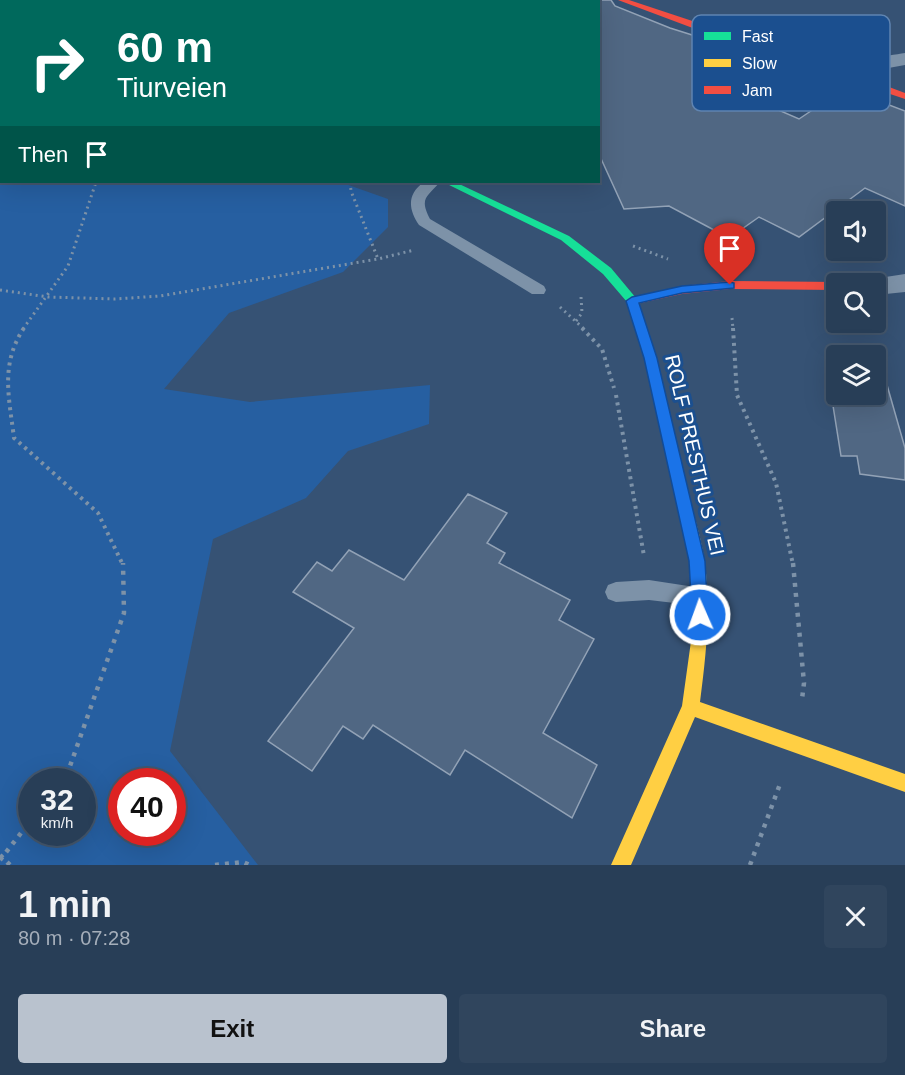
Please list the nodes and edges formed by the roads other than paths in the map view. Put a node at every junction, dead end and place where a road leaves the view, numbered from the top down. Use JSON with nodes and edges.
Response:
{"nodes":[{"id":1,"x":622,"y":0,"type":"edge"},
{"id":2,"x":692,"y":26,"type":"edge"},
{"id":3,"x":905,"y":59,"type":"edge"},
{"id":4,"x":890,"y":62,"type":"edge"},
{"id":5,"x":890,"y":90,"type":"edge"},
{"id":6,"x":905,"y":96,"type":"edge"},
{"id":7,"x":432,"y":183,"type":"edge"},
{"id":8,"x":450,"y":183,"type":"edge"},
{"id":9,"x":905,"y":283,"type":"edge"},
{"id":10,"x":886,"y":285,"type":"edge"},
{"id":11,"x":826,"y":286,"type":"edge"},
{"id":12,"x":538,"y":290,"type":"road end"},
{"id":13,"x":632,"y":301,"type":"junction"},
{"id":14,"x":616,"y":592,"type":"dead end"},
{"id":15,"x":700,"y":596,"type":"junction"},
{"id":16,"x":692,"y":707,"type":"junction"},
{"id":17,"x":905,"y":783,"type":"edge"},
{"id":18,"x":621,"y":865,"type":"edge"}],
"edges":[{"from":1,"to":2,"type":"street"},
{"from":3,"to":4,"type":"street"},
{"from":5,"to":6,"type":"street"},
{"from":7,"to":12,"type":"lane"},
{"from":8,"to":13,"type":"street","name":"ROLF PRESTHUS VEI"},
{"from":9,"to":10,"type":"street"},
{"from":11,"to":13,"type":"street"},
{"from":13,"to":15,"type":"street","name":"ROLF PRESTHUS VEI"},
{"from":14,"to":15,"type":"lane"},
{"from":15,"to":16,"type":"street","name":"ROLF PRESTHUS VEI"},
{"from":16,"to":17,"type":"street"},
{"from":16,"to":18,"type":"street","name":"ROLF PRESTHUS VEI"}]}
